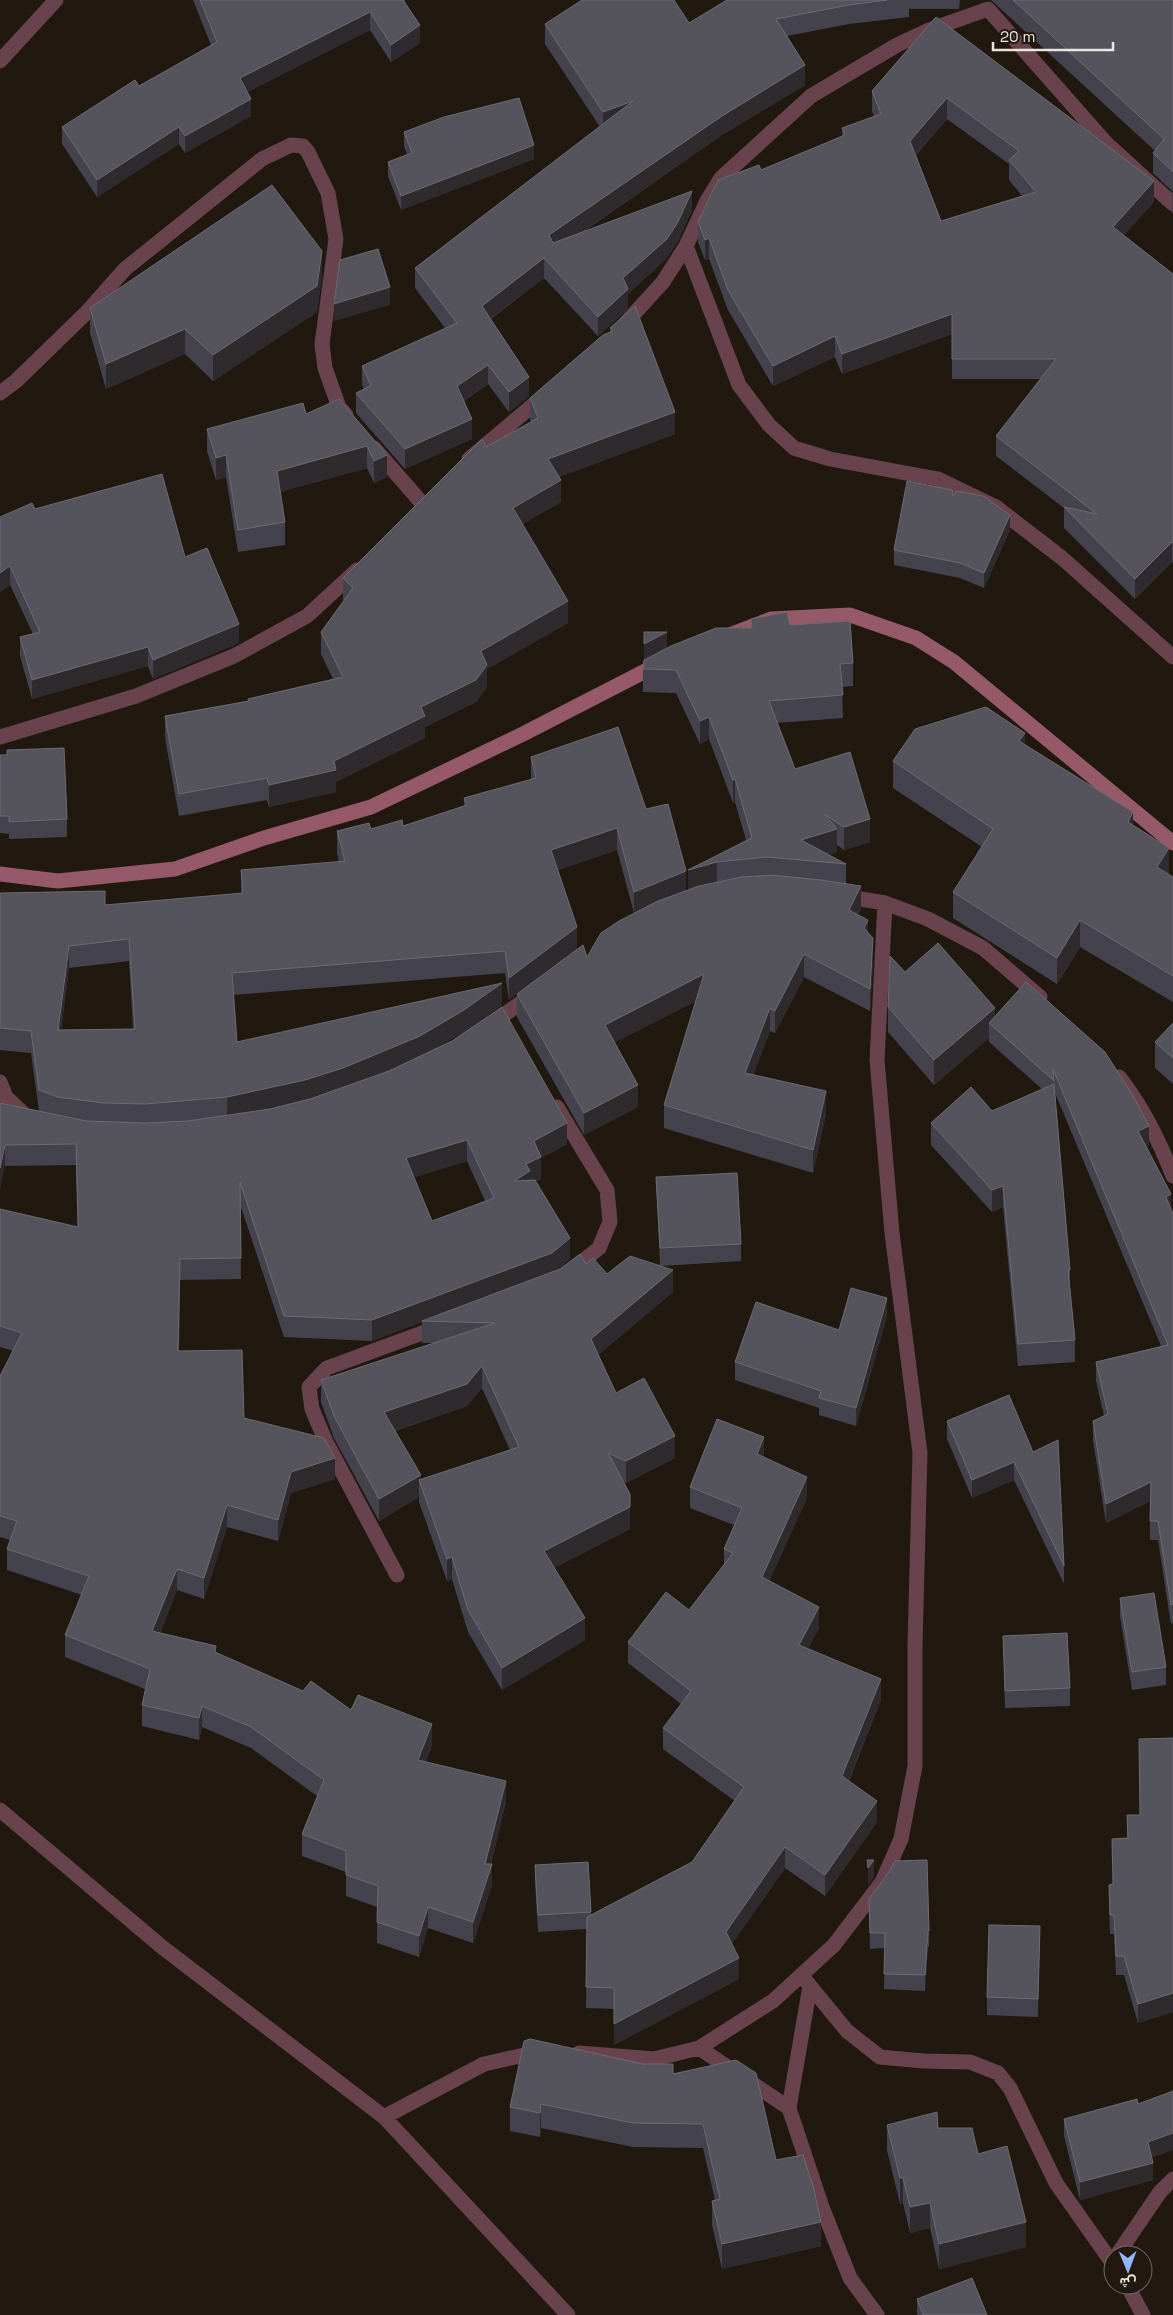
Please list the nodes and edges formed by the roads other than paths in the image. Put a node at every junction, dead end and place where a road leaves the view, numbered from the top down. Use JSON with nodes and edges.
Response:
{"nodes":[{"id":1,"x":56,"y":0,"type":"edge"},
{"id":2,"x":990,"y":4,"type":"edge"},
{"id":3,"x":0,"y":61,"type":"edge"},
{"id":4,"x":1173,"y":204,"type":"edge"},
{"id":5,"x":686,"y":246,"type":"junction"},
{"id":6,"x":613,"y":335,"type":"edge"},
{"id":7,"x":555,"y":387,"type":"edge"},
{"id":8,"x":0,"y":393,"type":"edge"},
{"id":9,"x":458,"y":469,"type":"edge"},
{"id":10,"x":407,"y":515,"type":"edge"},
{"id":11,"x":368,"y":558,"type":"edge"},
{"id":12,"x":710,"y":643,"type":"edge"},
{"id":13,"x":676,"y":656,"type":"edge"},
{"id":14,"x":1173,"y":657,"type":"edge"},
{"id":15,"x":0,"y":737,"type":"edge"},
{"id":16,"x":1173,"y":843,"type":"edge"},
{"id":17,"x":0,"y":876,"type":"edge"},
{"id":18,"x":829,"y":894,"type":"edge"},
{"id":19,"x":885,"y":903,"type":"junction"},
{"id":20,"x":543,"y":986,"type":"edge"},
{"id":21,"x":1050,"y":1006,"type":"edge"},
{"id":22,"x":505,"y":1014,"type":"junction"},
{"id":23,"x":515,"y":1031,"type":"edge"},
{"id":24,"x":474,"y":1036,"type":"edge"},
{"id":25,"x":1111,"y":1066,"type":"edge"},
{"id":26,"x":0,"y":1082,"type":"edge"},
{"id":27,"x":548,"y":1091,"type":"edge"},
{"id":28,"x":42,"y":1126,"type":"edge"},
{"id":29,"x":1173,"y":1176,"type":"edge"},
{"id":30,"x":558,"y":1282,"type":"edge"},
{"id":31,"x":455,"y":1321,"type":"edge"},
{"id":32,"x":397,"y":1575,"type":"dead end"},
{"id":33,"x":0,"y":1810,"type":"edge"},
{"id":34,"x":805,"y":1981,"type":"junction"},
{"id":35,"x":700,"y":2048,"type":"junction"},
{"id":36,"x":789,"y":2108,"type":"junction"},
{"id":37,"x":384,"y":2117,"type":"junction"},
{"id":38,"x":1173,"y":2179,"type":"edge"},
{"id":39,"x":1125,"y":2245,"type":"edge"},
{"id":40,"x":1103,"y":2246,"type":"edge"},
{"id":41,"x":1132,"y":2295,"type":"edge"},
{"id":42,"x":568,"y":2315,"type":"edge"},
{"id":43,"x":877,"y":2315,"type":"edge"},
{"id":44,"x":1143,"y":2315,"type":"edge"}],
"edges":[{"from":1,"to":3,"type":"street"},
{"from":2,"to":4,"type":"street"},
{"from":2,"to":5,"type":"street"},
{"from":5,"to":6,"type":"street"},
{"from":5,"to":14,"type":"street"},
{"from":7,"to":9,"type":"street"},
{"from":8,"to":10,"type":"street"},
{"from":11,"to":15,"type":"street"},
{"from":12,"to":16,"type":"street"},
{"from":13,"to":17,"type":"street"},
{"from":18,"to":19,"type":"street"},
{"from":19,"to":21,"type":"street"},
{"from":19,"to":34,"type":"street"},
{"from":20,"to":22,"type":"street"},
{"from":22,"to":23,"type":"street"},
{"from":22,"to":24,"type":"street"},
{"from":25,"to":29,"type":"street"},
{"from":26,"to":28,"type":"street"},
{"from":27,"to":30,"type":"street"},
{"from":31,"to":32,"type":"street"},
{"from":33,"to":37,"type":"street"},
{"from":34,"to":35,"type":"street"},
{"from":34,"to":36,"type":"street"},
{"from":34,"to":40,"type":"street"},
{"from":35,"to":36,"type":"street"},
{"from":35,"to":37,"type":"street"},
{"from":36,"to":43,"type":"street"},
{"from":37,"to":42,"type":"street"},
{"from":38,"to":39,"type":"street"},
{"from":41,"to":44,"type":"street"}]}
